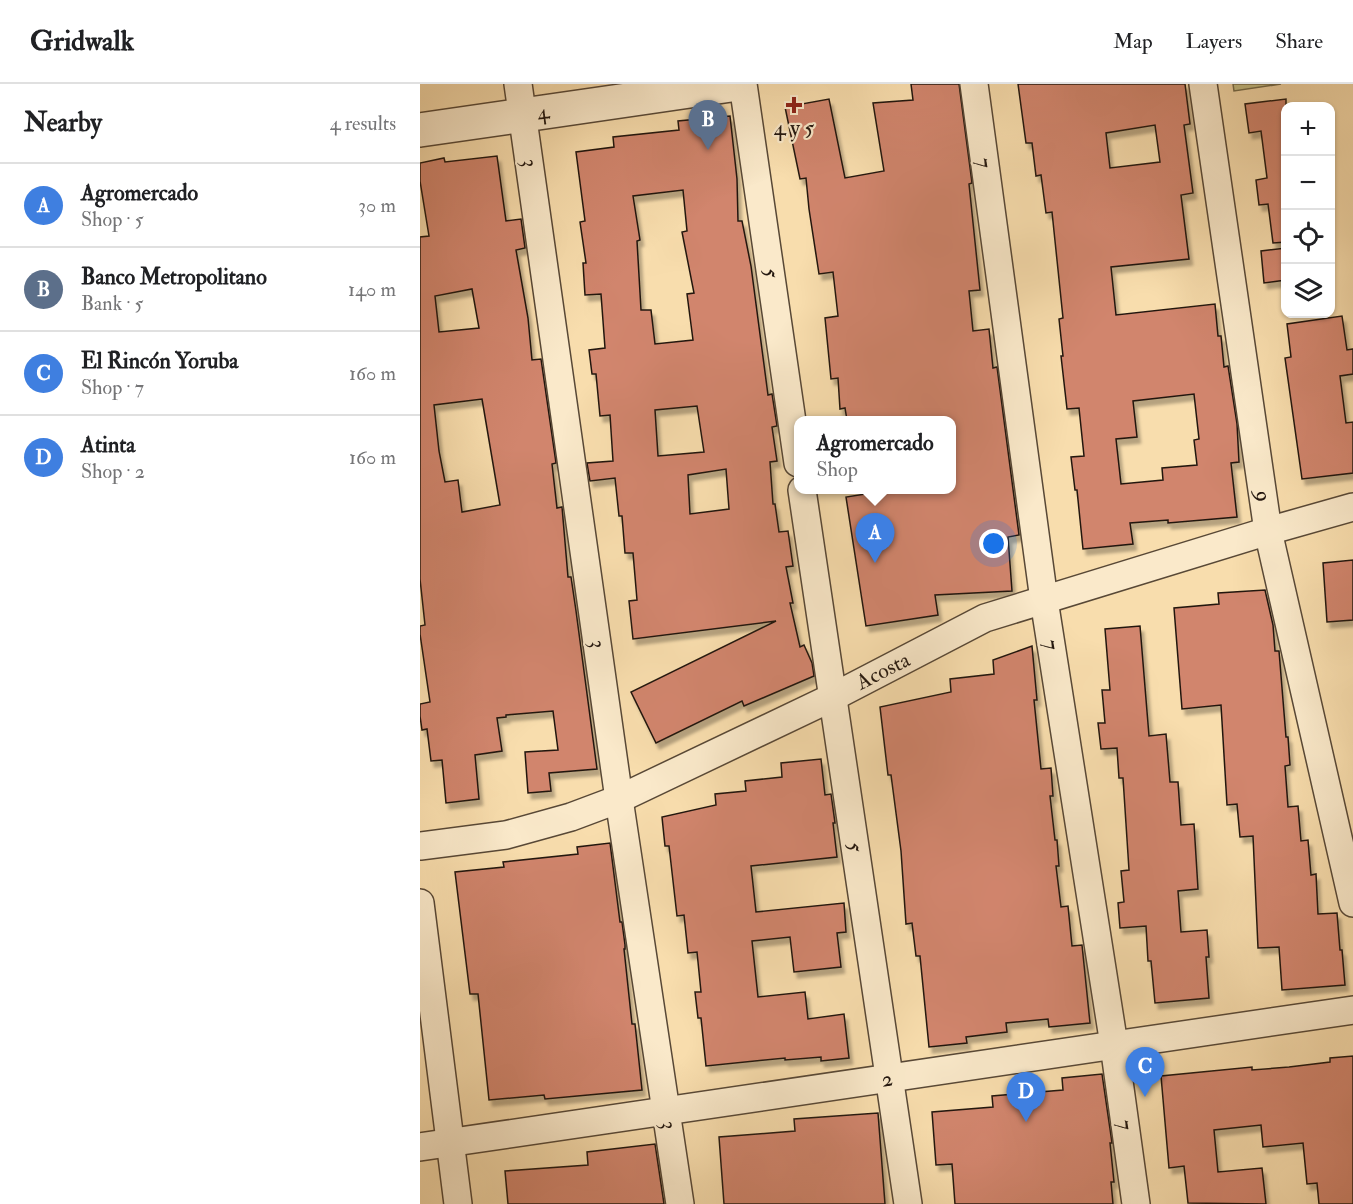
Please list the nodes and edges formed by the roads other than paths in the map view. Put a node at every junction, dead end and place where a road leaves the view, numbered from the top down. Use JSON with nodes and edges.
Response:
{"nodes":[{"id":1,"x":738,"y":84,"type":"edge"},
{"id":2,"x":743,"y":84,"type":"edge"},
{"id":3,"x":974,"y":84,"type":"edge"},
{"id":4,"x":1203,"y":84,"type":"edge"},
{"id":5,"x":521,"y":99,"type":"edge"},
{"id":6,"x":420,"y":130,"type":"edge"},
{"id":7,"x":794,"y":435,"type":"edge"},
{"id":8,"x":803,"y":494,"type":"edge"},
{"id":9,"x":1353,"y":507,"type":"edge"},
{"id":10,"x":1268,"y":531,"type":"junction"},
{"id":11,"x":1044,"y":600,"type":"junction"},
{"id":12,"x":833,"y":697,"type":"junction"},
{"id":13,"x":619,"y":798,"type":"junction"},
{"id":14,"x":420,"y":846,"type":"edge"},
{"id":15,"x":420,"y":903,"type":"edge"},
{"id":16,"x":1353,"y":903,"type":"edge"},
{"id":17,"x":1353,"y":1010,"type":"edge"},
{"id":18,"x":1114,"y":1046,"type":"junction"},
{"id":19,"x":889,"y":1078,"type":"junction"},
{"id":20,"x":666,"y":1111,"type":"junction"},
{"id":21,"x":449,"y":1143,"type":"junction"},
{"id":22,"x":420,"y":1147,"type":"edge"},
{"id":23,"x":458,"y":1204,"type":"edge"},
{"id":24,"x":680,"y":1204,"type":"edge"},
{"id":25,"x":908,"y":1204,"type":"edge"},
{"id":26,"x":1136,"y":1204,"type":"edge"}],
"edges":[{"from":1,"to":5,"type":"street","name":"4"},
{"from":2,"to":7,"type":"street","name":"5"},
{"from":3,"to":11,"type":"street","name":"7"},
{"from":4,"to":10,"type":"street","name":"9"},
{"from":5,"to":6,"type":"street","name":"4"},
{"from":5,"to":13,"type":"street","name":"3"},
{"from":8,"to":12,"type":"street","name":"5"},
{"from":9,"to":10,"type":"street","name":"Acosta"},
{"from":10,"to":11,"type":"street","name":"Acosta"},
{"from":10,"to":16,"type":"street","name":"9"},
{"from":11,"to":12,"type":"street","name":"Acosta"},
{"from":11,"to":18,"type":"street","name":"7"},
{"from":12,"to":13,"type":"street","name":"Acosta"},
{"from":12,"to":19,"type":"street","name":"5"},
{"from":13,"to":14,"type":"street","name":"Acosta"},
{"from":13,"to":20,"type":"street","name":"3"},
{"from":15,"to":21,"type":"street"},
{"from":17,"to":18,"type":"street","name":"2"},
{"from":18,"to":19,"type":"street","name":"2"},
{"from":18,"to":26,"type":"street","name":"7"},
{"from":19,"to":20,"type":"street","name":"2"},
{"from":19,"to":25,"type":"street","name":"5"},
{"from":20,"to":21,"type":"street","name":"2"},
{"from":20,"to":24,"type":"street","name":"3"},
{"from":21,"to":22,"type":"street","name":"2"},
{"from":21,"to":23,"type":"street"}]}
